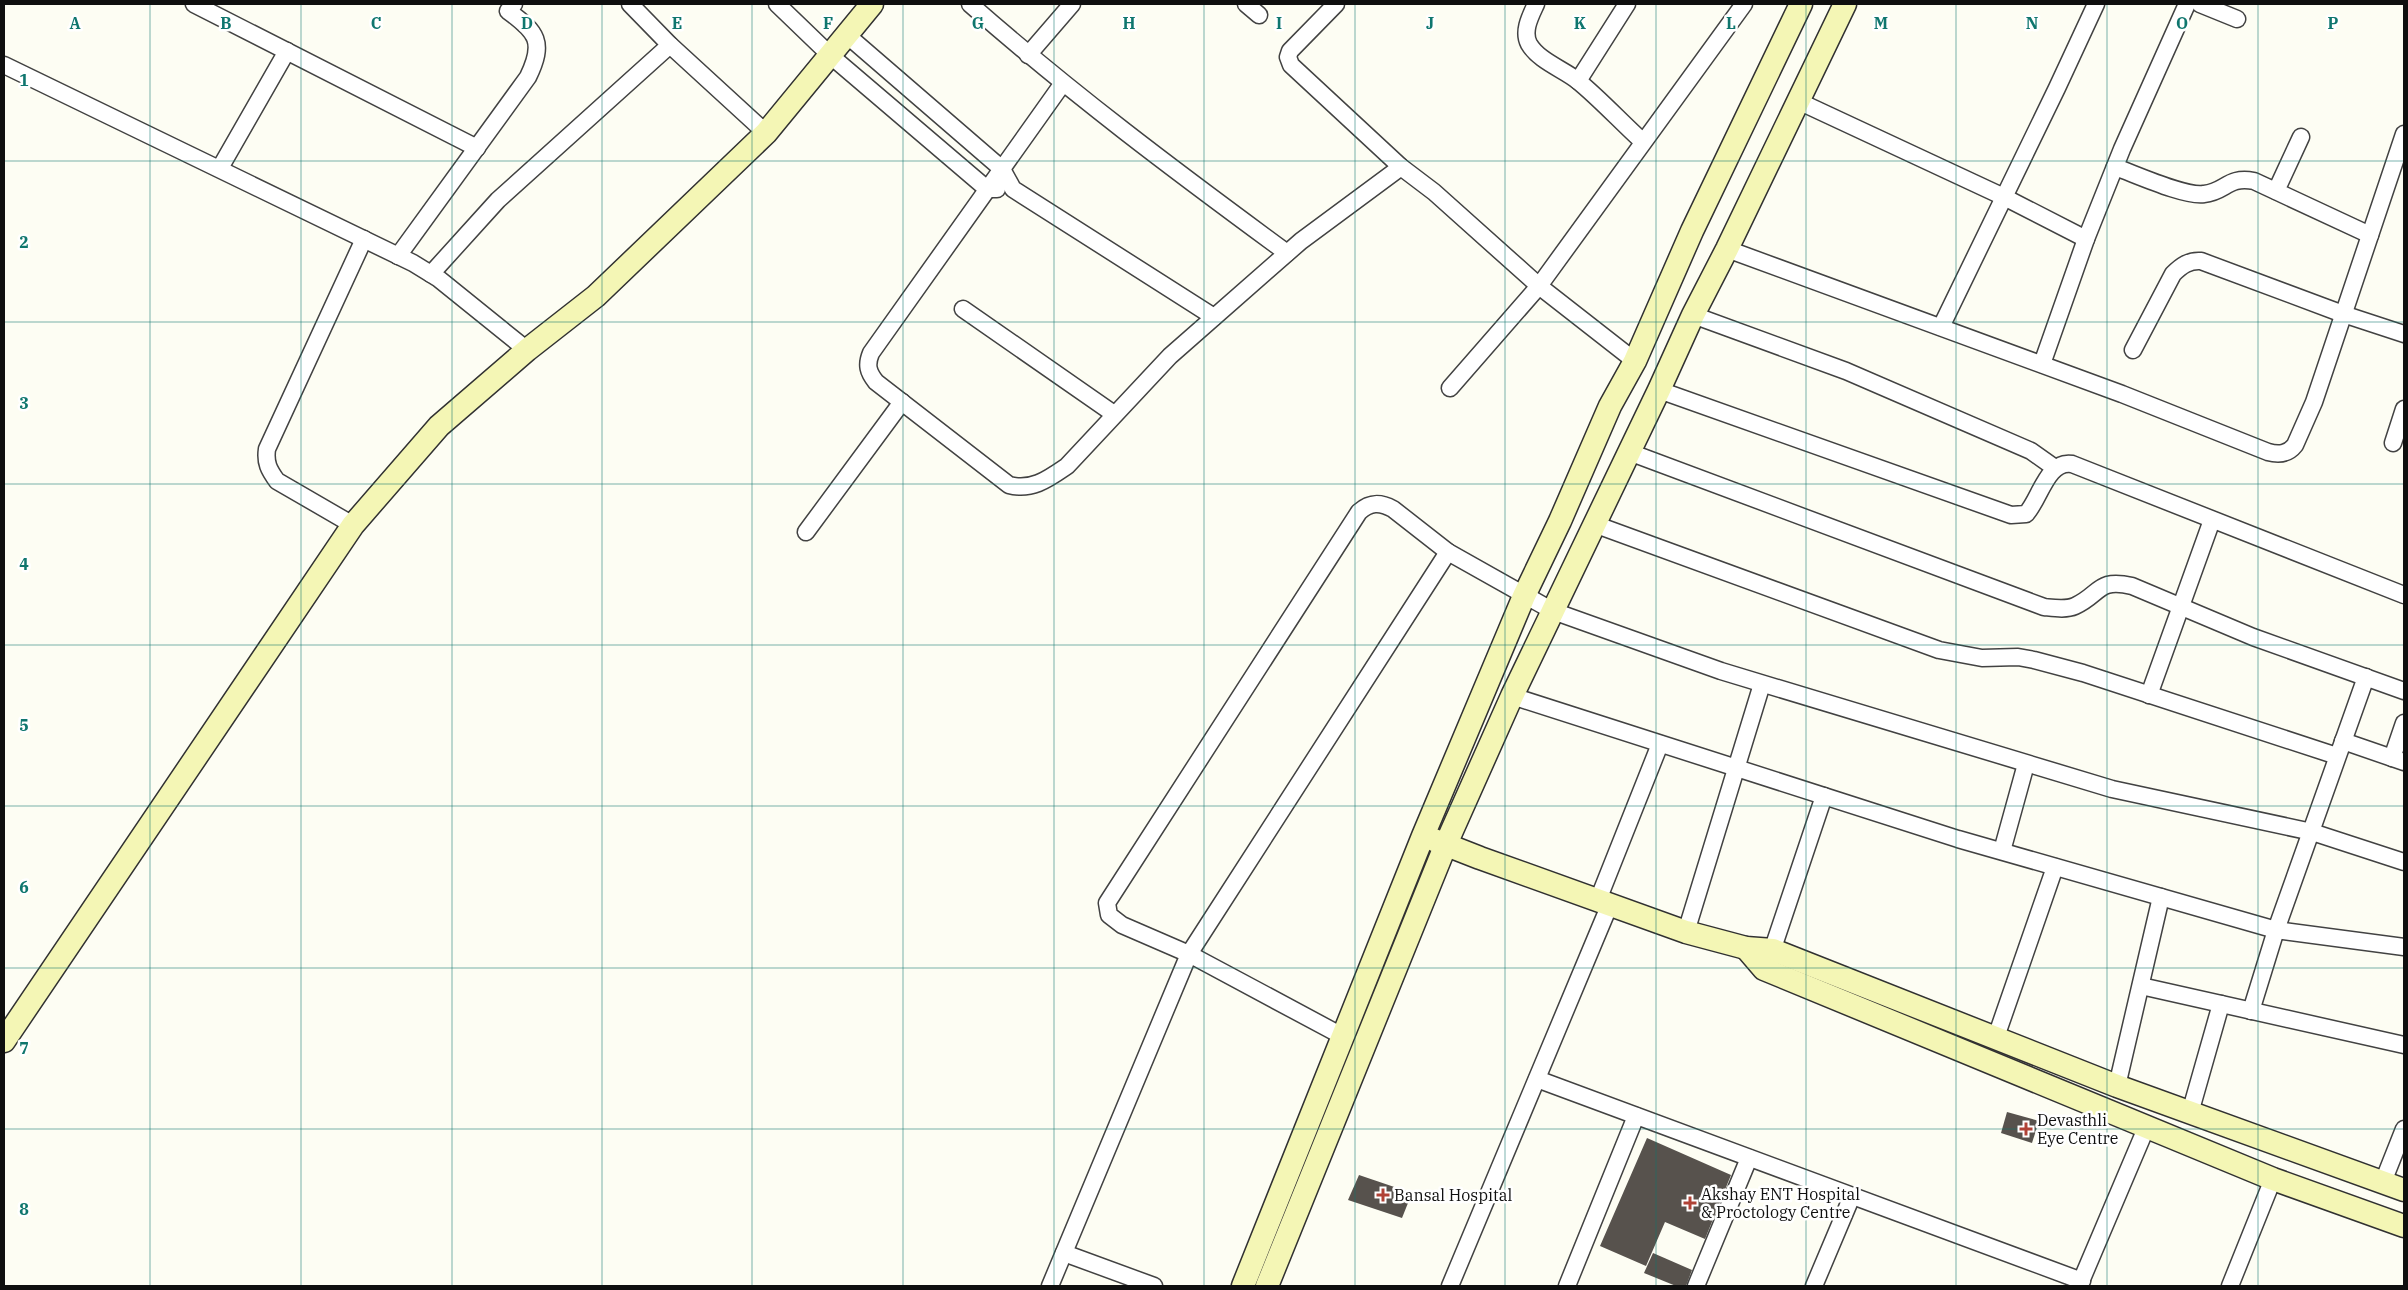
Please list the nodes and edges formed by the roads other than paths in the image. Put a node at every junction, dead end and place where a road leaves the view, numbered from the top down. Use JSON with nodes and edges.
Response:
{"nodes":[{"id":1,"x":194,"y":4,"type":"edge"},
{"id":2,"x":630,"y":4,"type":"edge"},
{"id":3,"x":777,"y":4,"type":"edge"},
{"id":4,"x":872,"y":4,"type":"edge"},
{"id":5,"x":970,"y":4,"type":"edge"},
{"id":6,"x":1072,"y":4,"type":"edge"},
{"id":7,"x":1246,"y":4,"type":"edge"},
{"id":8,"x":1336,"y":4,"type":"edge"},
{"id":9,"x":1536,"y":4,"type":"edge"},
{"id":10,"x":1627,"y":4,"type":"edge"},
{"id":11,"x":1744,"y":4,"type":"edge"},
{"id":12,"x":1800,"y":4,"type":"edge"},
{"id":13,"x":1845,"y":4,"type":"edge"},
{"id":14,"x":2096,"y":4,"type":"edge"},
{"id":15,"x":2187,"y":4,"type":"edge"},
{"id":16,"x":2200,"y":4,"type":"edge"},
{"id":17,"x":505,"y":6,"type":"edge"},
{"id":18,"x":1259,"y":15,"type":"dead end"},
{"id":19,"x":2236,"y":19,"type":"dead end"},
{"id":20,"x":848,"y":36,"type":"junction"},
{"id":21,"x":670,"y":45,"type":"junction"},
{"id":22,"x":287,"y":51,"type":"junction"},
{"id":23,"x":1028,"y":55,"type":"junction"},
{"id":24,"x":831,"y":56,"type":"junction"},
{"id":25,"x":4,"y":65,"type":"edge"},
{"id":26,"x":1578,"y":81,"type":"junction"},
{"id":27,"x":1063,"y":83,"type":"junction"},
{"id":28,"x":1798,"y":101,"type":"junction"},
{"id":29,"x":766,"y":133,"type":"junction"},
{"id":30,"x":2404,"y":134,"type":"edge"},
{"id":31,"x":2301,"y":137,"type":"dead end"},
{"id":32,"x":1642,"y":141,"type":"junction"},
{"id":33,"x":477,"y":148,"type":"junction"},
{"id":34,"x":2115,"y":166,"type":"junction"},
{"id":35,"x":220,"y":168,"type":"junction"},
{"id":36,"x":1002,"y":169,"type":"junction"},
{"id":37,"x":1407,"y":171,"type":"junction"},
{"id":38,"x":988,"y":189,"type":"junction"},
{"id":39,"x":1013,"y":189,"type":"junction"},
{"id":40,"x":2276,"y":192,"type":"junction"},
{"id":41,"x":2004,"y":197,"type":"junction"},
{"id":42,"x":2370,"y":235,"type":"junction"},
{"id":43,"x":364,"y":239,"type":"junction"},
{"id":44,"x":2086,"y":239,"type":"junction"},
{"id":45,"x":1727,"y":249,"type":"junction"},
{"id":46,"x":1287,"y":253,"type":"junction"},
{"id":47,"x":398,"y":256,"type":"junction"},
{"id":48,"x":430,"y":274,"type":"junction"},
{"id":49,"x":1539,"y":286,"type":"junction"},
{"id":50,"x":962,"y":309,"type":"dead end"},
{"id":51,"x":2343,"y":314,"type":"junction"},
{"id":52,"x":1693,"y":315,"type":"junction"},
{"id":53,"x":1214,"y":317,"type":"junction"},
{"id":54,"x":1941,"y":327,"type":"junction"},
{"id":55,"x":2404,"y":334,"type":"edge"},
{"id":56,"x":527,"y":350,"type":"junction"},
{"id":57,"x":2133,"y":350,"type":"dead end"},
{"id":58,"x":1635,"y":361,"type":"junction"},
{"id":59,"x":2042,"y":364,"type":"junction"},
{"id":60,"x":1450,"y":388,"type":"dead end"},
{"id":61,"x":1659,"y":390,"type":"junction"},
{"id":62,"x":902,"y":402,"type":"junction"},
{"id":63,"x":2404,"y":409,"type":"edge"},
{"id":64,"x":1114,"y":414,"type":"junction"},
{"id":65,"x":2393,"y":443,"type":"dead end"},
{"id":66,"x":1629,"y":452,"type":"junction"},
{"id":67,"x":2054,"y":468,"type":"junction"},
{"id":68,"x":2212,"y":520,"type":"junction"},
{"id":69,"x":1594,"y":524,"type":"junction"},
{"id":70,"x":353,"y":525,"type":"junction"},
{"id":71,"x":806,"y":532,"type":"dead end"},
{"id":72,"x":1448,"y":552,"type":"junction"},
{"id":73,"x":2404,"y":595,"type":"edge"},
{"id":74,"x":1524,"y":596,"type":"junction"},
{"id":75,"x":2181,"y":607,"type":"junction"},
{"id":76,"x":1553,"y":611,"type":"junction"},
{"id":77,"x":2366,"y":677,"type":"junction"},
{"id":78,"x":1762,"y":684,"type":"junction"},
{"id":79,"x":2404,"y":691,"type":"edge"},
{"id":80,"x":2149,"y":695,"type":"junction"},
{"id":81,"x":1512,"y":696,"type":"junction"},
{"id":82,"x":2404,"y":723,"type":"edge"},
{"id":83,"x":1660,"y":744,"type":"junction"},
{"id":84,"x":2340,"y":748,"type":"junction"},
{"id":85,"x":2398,"y":760,"type":"edge"},
{"id":86,"x":2026,"y":764,"type":"junction"},
{"id":87,"x":1737,"y":768,"type":"junction"},
{"id":88,"x":1824,"y":796,"type":"junction"},
{"id":89,"x":2312,"y":832,"type":"junction"},
{"id":90,"x":1423,"y":836,"type":"junction"},
{"id":91,"x":1446,"y":844,"type":"junction"},
{"id":92,"x":2002,"y":852,"type":"junction"},
{"id":93,"x":2404,"y":862,"type":"edge"},
{"id":94,"x":2055,"y":867,"type":"junction"},
{"id":95,"x":2161,"y":897,"type":"junction"},
{"id":96,"x":1604,"y":902,"type":"junction"},
{"id":97,"x":2276,"y":930,"type":"junction"},
{"id":98,"x":1686,"y":932,"type":"junction"},
{"id":99,"x":2404,"y":947,"type":"edge"},
{"id":100,"x":1189,"y":954,"type":"junction"},
{"id":101,"x":1769,"y":960,"type":"junction"},
{"id":102,"x":2141,"y":986,"type":"junction"},
{"id":103,"x":2221,"y":1004,"type":"junction"},
{"id":104,"x":2251,"y":1010,"type":"junction"},
{"id":105,"x":1344,"y":1037,"type":"junction"},
{"id":106,"x":1996,"y":1037,"type":"junction"},
{"id":107,"x":4,"y":1040,"type":"edge"},
{"id":108,"x":2404,"y":1045,"type":"edge"},
{"id":109,"x":1537,"y":1079,"type":"junction"},
{"id":110,"x":2117,"y":1086,"type":"junction"},
{"id":111,"x":2190,"y":1113,"type":"junction"},
{"id":112,"x":1636,"y":1116,"type":"junction"},
{"id":113,"x":2147,"y":1126,"type":"junction"},
{"id":114,"x":2404,"y":1130,"type":"edge"},
{"id":115,"x":1749,"y":1158,"type":"junction"},
{"id":116,"x":2273,"y":1179,"type":"junction"},
{"id":117,"x":2383,"y":1182,"type":"junction"},
{"id":118,"x":2404,"y":1190,"type":"edge"},
{"id":119,"x":1852,"y":1196,"type":"junction"},
{"id":120,"x":2404,"y":1226,"type":"edge"},
{"id":121,"x":1064,"y":1253,"type":"junction"},
{"id":122,"x":2080,"y":1284,"type":"edge"},
{"id":123,"x":1050,"y":1286,"type":"edge"},
{"id":124,"x":1154,"y":1286,"type":"edge"},
{"id":125,"x":1243,"y":1286,"type":"edge"},
{"id":126,"x":1267,"y":1286,"type":"edge"},
{"id":127,"x":1450,"y":1286,"type":"edge"},
{"id":128,"x":1567,"y":1286,"type":"edge"},
{"id":129,"x":1696,"y":1286,"type":"edge"},
{"id":130,"x":1814,"y":1286,"type":"edge"},
{"id":131,"x":2230,"y":1286,"type":"edge"}],
"edges":[{"from":1,"to":22,"type":"street"},
{"from":2,"to":21,"type":"street"},
{"from":3,"to":24,"type":"street"},
{"from":4,"to":20,"type":"main road"},
{"from":5,"to":23,"type":"street"},
{"from":6,"to":23,"type":"street"},
{"from":7,"to":18,"type":"street"},
{"from":8,"to":37,"type":"street"},
{"from":9,"to":26,"type":"street"},
{"from":10,"to":26,"type":"street"},
{"from":11,"to":32,"type":"street"},
{"from":12,"to":58,"type":"main road"},
{"from":13,"to":28,"type":"main road"},
{"from":14,"to":41,"type":"street"},
{"from":15,"to":34,"type":"street"},
{"from":16,"to":19,"type":"street"},
{"from":17,"to":33,"type":"street"},
{"from":20,"to":24,"type":"main road"},
{"from":20,"to":36,"type":"street"},
{"from":21,"to":29,"type":"street"},
{"from":21,"to":48,"type":"street"},
{"from":22,"to":33,"type":"street"},
{"from":22,"to":35,"type":"street"},
{"from":23,"to":27,"type":"street"},
{"from":24,"to":29,"type":"main road"},
{"from":24,"to":38,"type":"street"},
{"from":25,"to":35,"type":"street"},
{"from":26,"to":32,"type":"street"},
{"from":27,"to":36,"type":"street"},
{"from":27,"to":46,"type":"street"},
{"from":28,"to":41,"type":"street"},
{"from":28,"to":45,"type":"main road"},
{"from":29,"to":56,"type":"main road"},
{"from":30,"to":42,"type":"street"},
{"from":31,"to":40,"type":"street"},
{"from":32,"to":49,"type":"street"},
{"from":33,"to":47,"type":"street"},
{"from":34,"to":40,"type":"street"},
{"from":34,"to":44,"type":"street"},
{"from":35,"to":43,"type":"street"},
{"from":36,"to":38,"type":"street"},
{"from":36,"to":39,"type":"street"},
{"from":37,"to":46,"type":"street"},
{"from":37,"to":49,"type":"street"},
{"from":38,"to":39,"type":"street"},
{"from":38,"to":62,"type":"street"},
{"from":39,"to":53,"type":"street"},
{"from":40,"to":42,"type":"street"},
{"from":41,"to":44,"type":"street"},
{"from":41,"to":54,"type":"street"},
{"from":42,"to":51,"type":"street"},
{"from":43,"to":47,"type":"street"},
{"from":43,"to":70,"type":"street"},
{"from":44,"to":59,"type":"street"},
{"from":45,"to":52,"type":"main road"},
{"from":45,"to":54,"type":"street"},
{"from":46,"to":53,"type":"street"},
{"from":47,"to":48,"type":"street"},
{"from":48,"to":56,"type":"street"},
{"from":49,"to":58,"type":"street"},
{"from":49,"to":60,"type":"street"},
{"from":50,"to":64,"type":"street"},
{"from":51,"to":55,"type":"street"},
{"from":51,"to":57,"type":"street"},
{"from":51,"to":59,"type":"street"},
{"from":52,"to":61,"type":"main road"},
{"from":52,"to":67,"type":"street"},
{"from":53,"to":64,"type":"street"},
{"from":54,"to":59,"type":"street"},
{"from":56,"to":70,"type":"main road"},
{"from":58,"to":74,"type":"main road"},
{"from":61,"to":66,"type":"main road"},
{"from":61,"to":67,"type":"street"},
{"from":62,"to":64,"type":"street"},
{"from":62,"to":71,"type":"street"},
{"from":63,"to":65,"type":"street"},
{"from":66,"to":69,"type":"main road"},
{"from":66,"to":75,"type":"street"},
{"from":67,"to":68,"type":"street"},
{"from":68,"to":73,"type":"street"},
{"from":68,"to":75,"type":"street"},
{"from":69,"to":76,"type":"main road"},
{"from":69,"to":80,"type":"street"},
{"from":70,"to":107,"type":"main road"},
{"from":72,"to":74,"type":"street"},
{"from":72,"to":100,"type":"street"},
{"from":72,"to":100,"type":"street"},
{"from":74,"to":76,"type":"street"},
{"from":74,"to":90,"type":"main road"},
{"from":75,"to":77,"type":"street"},
{"from":75,"to":80,"type":"street"},
{"from":76,"to":78,"type":"street"},
{"from":76,"to":81,"type":"main road"},
{"from":77,"to":79,"type":"street"},
{"from":77,"to":84,"type":"street"},
{"from":78,"to":86,"type":"street"},
{"from":78,"to":87,"type":"street"},
{"from":80,"to":84,"type":"street"},
{"from":81,"to":83,"type":"street"},
{"from":81,"to":91,"type":"main road"},
{"from":82,"to":85,"type":"street"},
{"from":83,"to":87,"type":"street"},
{"from":83,"to":96,"type":"street"},
{"from":84,"to":85,"type":"street"},
{"from":84,"to":89,"type":"street"},
{"from":86,"to":89,"type":"street"},
{"from":86,"to":92,"type":"street"},
{"from":87,"to":88,"type":"street"},
{"from":87,"to":98,"type":"street"},
{"from":88,"to":92,"type":"street"},
{"from":88,"to":101,"type":"street"},
{"from":89,"to":93,"type":"street"},
{"from":89,"to":97,"type":"street"},
{"from":90,"to":91,"type":"main road"},
{"from":90,"to":105,"type":"main road"},
{"from":91,"to":96,"type":"main road"},
{"from":91,"to":126,"type":"main road"},
{"from":92,"to":94,"type":"street"},
{"from":94,"to":95,"type":"street"},
{"from":94,"to":106,"type":"street"},
{"from":95,"to":97,"type":"street"},
{"from":95,"to":102,"type":"street"},
{"from":96,"to":98,"type":"main road"},
{"from":96,"to":109,"type":"street"},
{"from":97,"to":99,"type":"street"},
{"from":97,"to":104,"type":"street"},
{"from":98,"to":101,"type":"main road"},
{"from":100,"to":105,"type":"street"},
{"from":100,"to":121,"type":"street"},
{"from":101,"to":106,"type":"main road"},
{"from":101,"to":113,"type":"main road"},
{"from":102,"to":103,"type":"street"},
{"from":102,"to":110,"type":"street"},
{"from":103,"to":104,"type":"street"},
{"from":103,"to":111,"type":"street"},
{"from":104,"to":108,"type":"street"},
{"from":105,"to":125,"type":"main road"},
{"from":106,"to":110,"type":"main road"},
{"from":109,"to":112,"type":"street"},
{"from":109,"to":127,"type":"street"},
{"from":110,"to":111,"type":"main road"},
{"from":111,"to":117,"type":"main road"},
{"from":112,"to":115,"type":"street"},
{"from":112,"to":128,"type":"street"},
{"from":113,"to":116,"type":"main road"},
{"from":113,"to":122,"type":"street"},
{"from":114,"to":117,"type":"street"},
{"from":115,"to":119,"type":"street"},
{"from":115,"to":129,"type":"street"},
{"from":116,"to":120,"type":"main road"},
{"from":116,"to":131,"type":"street"},
{"from":117,"to":118,"type":"main road"},
{"from":119,"to":122,"type":"street"},
{"from":119,"to":130,"type":"street"},
{"from":121,"to":123,"type":"street"},
{"from":121,"to":124,"type":"street"}]}
